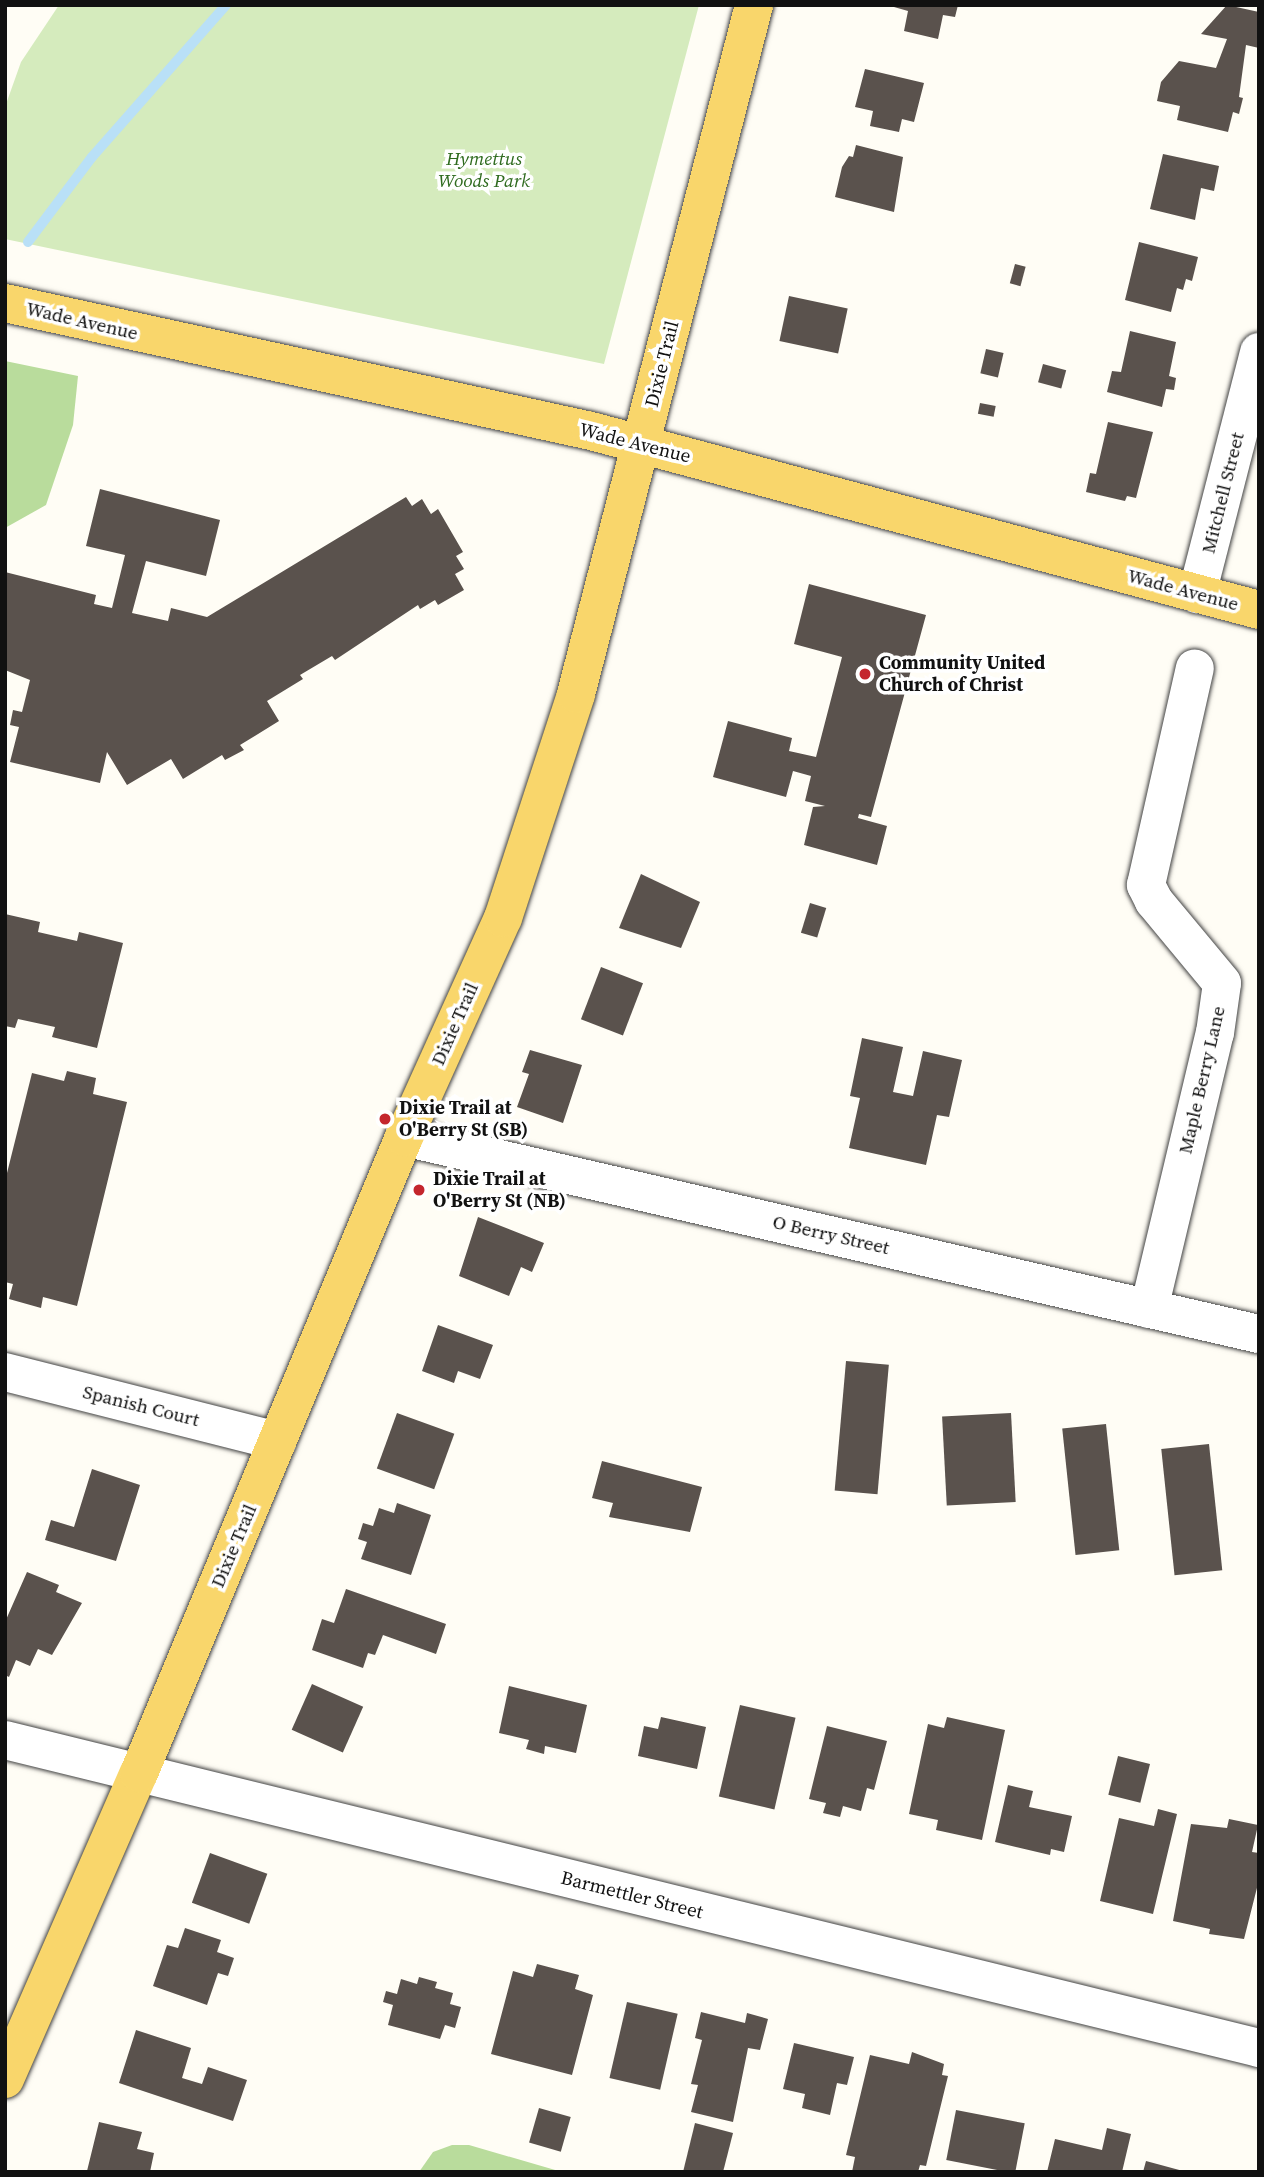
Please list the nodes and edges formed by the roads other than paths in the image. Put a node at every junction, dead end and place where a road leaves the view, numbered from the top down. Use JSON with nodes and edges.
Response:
{"nodes":[{"id":1,"x":754,"y":5,"type":"edge"},
{"id":2,"x":5,"y":303,"type":"edge"},
{"id":3,"x":1259,"y":352,"type":"edge"},
{"id":4,"x":642,"y":444,"type":"junction"},
{"id":5,"x":1197,"y":594,"type":"junction"},
{"id":6,"x":1259,"y":610,"type":"edge"},
{"id":7,"x":1195,"y":668,"type":"dead end"},
{"id":8,"x":404,"y":1137,"type":"junction"},
{"id":9,"x":1149,"y":1309,"type":"junction"},
{"id":10,"x":1259,"y":1334,"type":"edge"},
{"id":11,"x":5,"y":1372,"type":"edge"},
{"id":12,"x":277,"y":1441,"type":"junction"},
{"id":13,"x":5,"y":1740,"type":"edge"},
{"id":14,"x":139,"y":1773,"type":"junction"},
{"id":15,"x":1259,"y":2048,"type":"edge"},
{"id":16,"x":5,"y":2079,"type":"edge"}],
"edges":[{"from":1,"to":4,"type":"main road","name":"Dixie Trail"},
{"from":2,"to":4,"type":"main road","name":"Wade Avenue"},
{"from":3,"to":5,"type":"street","name":"Mitchell Street"},
{"from":4,"to":5,"type":"main road","name":"Wade Avenue"},
{"from":4,"to":8,"type":"main road","name":"Dixie Trail"},
{"from":5,"to":6,"type":"main road","name":"Wade Avenue"},
{"from":7,"to":9,"type":"street","name":"Maple Berry Lane"},
{"from":8,"to":9,"type":"street","name":"O Berry Street"},
{"from":8,"to":12,"type":"main road","name":"Dixie Trail"},
{"from":9,"to":10,"type":"street","name":"O Berry Street"},
{"from":11,"to":12,"type":"street","name":"Spanish Court"},
{"from":12,"to":14,"type":"main road","name":"Dixie Trail"},
{"from":13,"to":14,"type":"street","name":"Barmettler Street"},
{"from":14,"to":15,"type":"street","name":"Barmettler Street"},
{"from":14,"to":16,"type":"main road","name":"Dixie Trail"}]}
